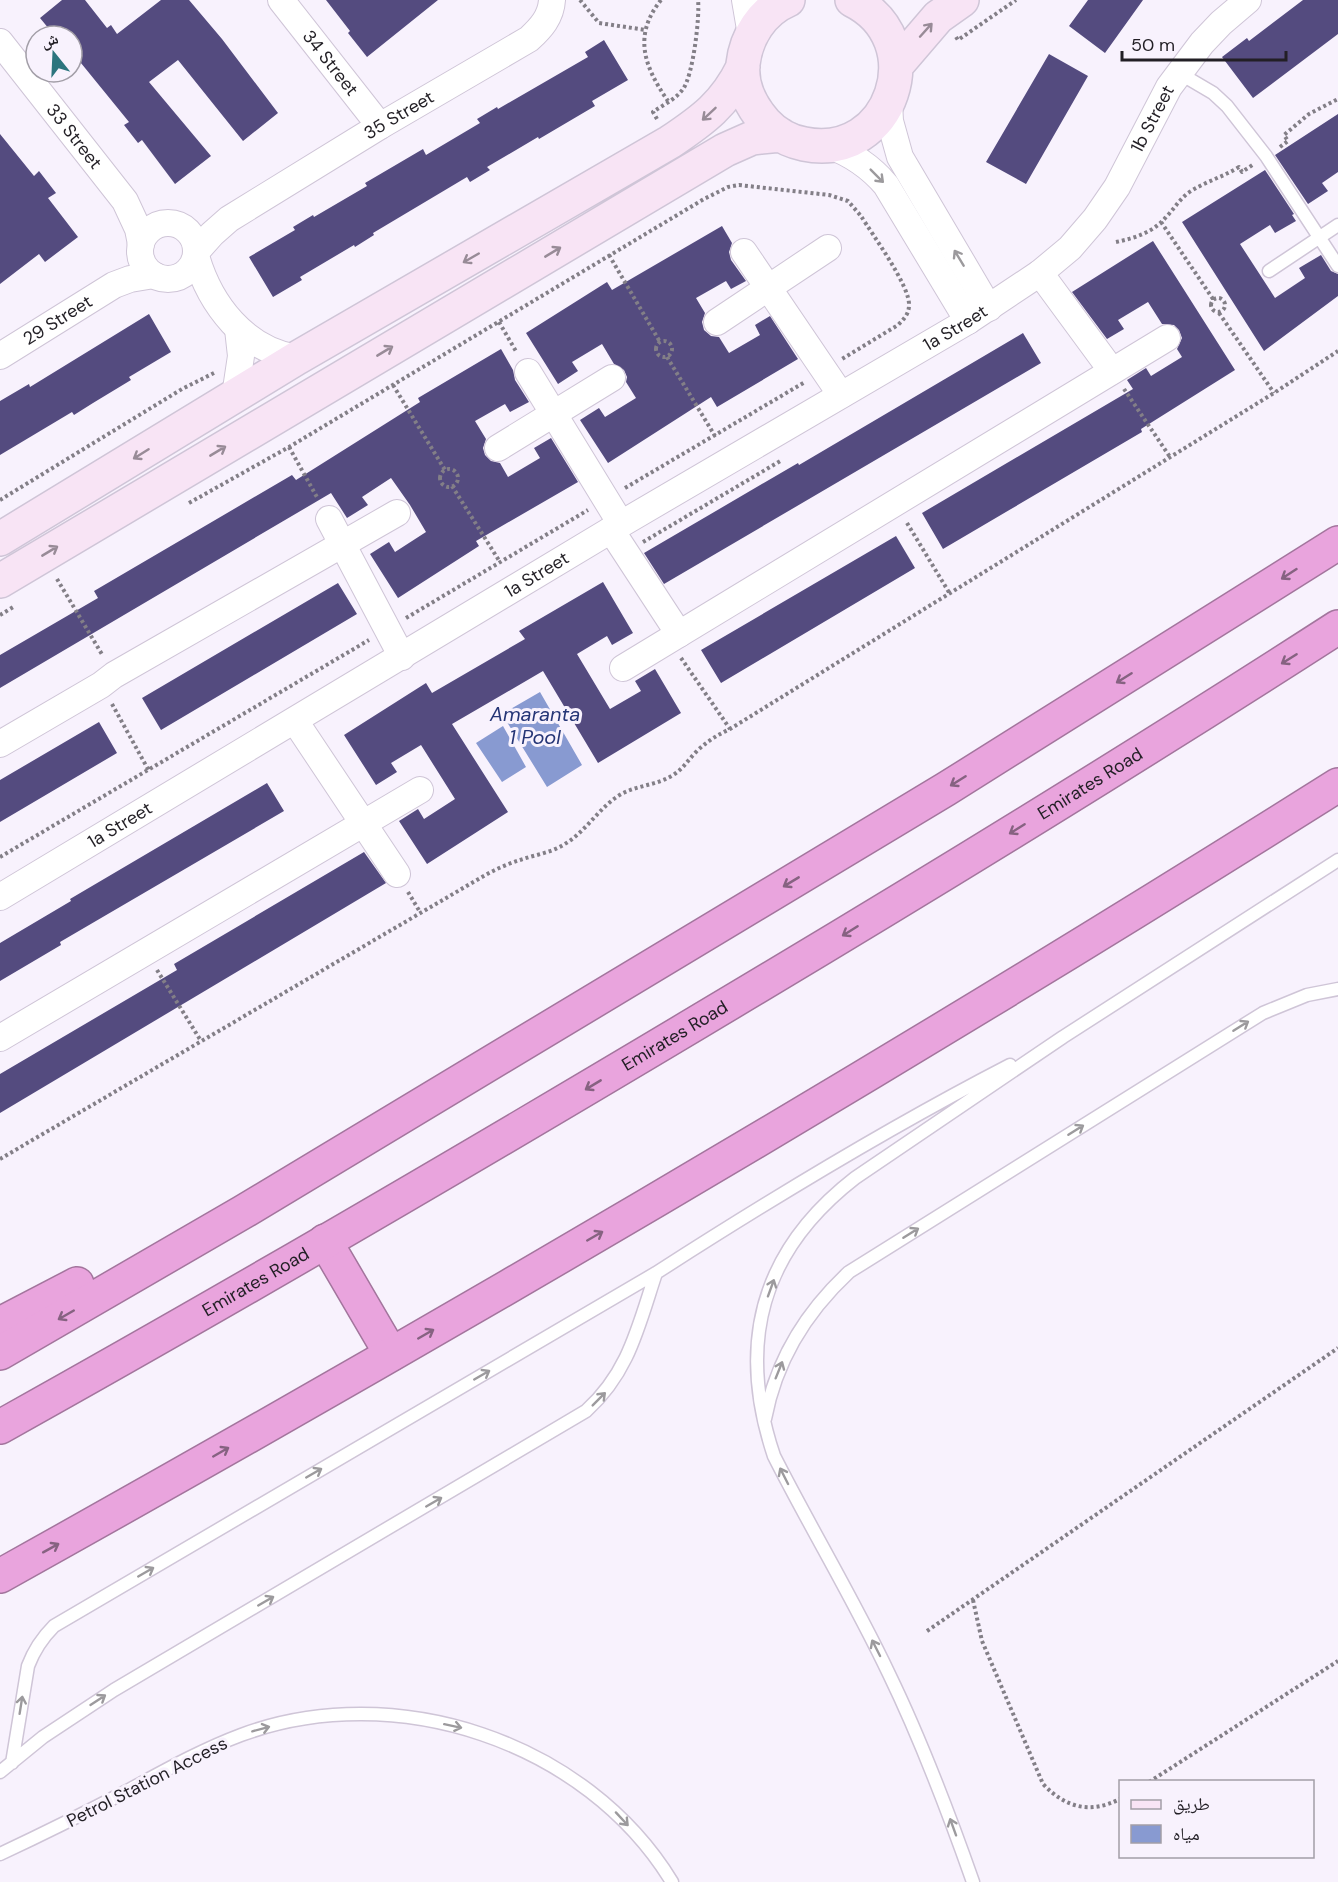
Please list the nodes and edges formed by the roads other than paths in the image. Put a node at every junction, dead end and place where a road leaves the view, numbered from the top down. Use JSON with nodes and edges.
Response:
{"nodes":[{"id":1,"x":281,"y":0,"type":"edge"},
{"id":2,"x":552,"y":0,"type":"edge"},
{"id":3,"x":745,"y":0,"type":"edge"},
{"id":4,"x":788,"y":0,"type":"edge"},
{"id":5,"x":962,"y":0,"type":"edge"},
{"id":6,"x":1248,"y":0,"type":"edge"},
{"id":7,"x":865,"y":2,"type":"edge"},
{"id":8,"x":751,"y":35,"type":"junction"},
{"id":9,"x":0,"y":42,"type":"edge"},
{"id":10,"x":896,"y":66,"type":"junction"},
{"id":11,"x":743,"y":67,"type":"junction"},
{"id":12,"x":1179,"y":73,"type":"junction"},
{"id":13,"x":889,"y":102,"type":"junction"},
{"id":14,"x":380,"y":126,"type":"junction"},
{"id":15,"x":781,"y":135,"type":"junction"},
{"id":16,"x":828,"y":145,"type":"junction"},
{"id":17,"x":125,"y":201,"type":"junction"},
{"id":18,"x":1338,"y":225,"type":"edge"},
{"id":19,"x":1319,"y":237,"type":"junction"},
{"id":20,"x":186,"y":240,"type":"junction"},
{"id":21,"x":141,"y":247,"type":"junction"},
{"id":22,"x":828,"y":248,"type":"dead end"},
{"id":23,"x":1070,"y":248,"type":"joint"},
{"id":24,"x":744,"y":252,"type":"dead end"},
{"id":25,"x":1338,"y":266,"type":"edge"},
{"id":26,"x":1269,"y":271,"type":"dead end"},
{"id":27,"x":1040,"y":273,"type":"junction"},
{"id":28,"x":164,"y":277,"type":"junction"},
{"id":29,"x":114,"y":285,"type":"junction"},
{"id":30,"x":768,"y":287,"type":"junction"},
{"id":31,"x":212,"y":294,"type":"junction"},
{"id":32,"x":978,"y":315,"type":"junction"},
{"id":33,"x":717,"y":322,"type":"dead end"},
{"id":34,"x":238,"y":329,"type":"junction"},
{"id":35,"x":1167,"y":338,"type":"dead end"},
{"id":36,"x":0,"y":356,"type":"edge"},
{"id":37,"x":297,"y":358,"type":"junction"},
{"id":38,"x":1112,"y":371,"type":"junction"},
{"id":39,"x":528,"y":372,"type":"road end"},
{"id":40,"x":612,"y":378,"type":"dead end"},
{"id":41,"x":841,"y":395,"type":"junction"},
{"id":42,"x":235,"y":396,"type":"junction"},
{"id":43,"x":554,"y":414,"type":"junction"},
{"id":44,"x":498,"y":448,"type":"dead end"},
{"id":45,"x":397,"y":513,"type":"dead end"},
{"id":46,"x":329,"y":519,"type":"road end"},
{"id":47,"x":616,"y":527,"type":"junction"},
{"id":48,"x":0,"y":539,"type":"edge"},
{"id":49,"x":1338,"y":543,"type":"edge"},
{"id":50,"x":343,"y":545,"type":"junction"},
{"id":51,"x":10,"y":592,"type":"edge"},
{"id":52,"x":1338,"y":627,"type":"edge"},
{"id":53,"x":674,"y":637,"type":"junction"},
{"id":54,"x":402,"y":657,"type":"junction"},
{"id":55,"x":623,"y":668,"type":"dead end"},
{"id":56,"x":295,"y":721,"type":"junction"},
{"id":57,"x":0,"y":744,"type":"edge"},
{"id":58,"x":1338,"y":785,"type":"edge"},
{"id":59,"x":420,"y":790,"type":"dead end"},
{"id":60,"x":364,"y":823,"type":"junction"},
{"id":61,"x":1338,"y":860,"type":"edge"},
{"id":62,"x":397,"y":874,"type":"dead end"},
{"id":63,"x":0,"y":897,"type":"edge"},
{"id":64,"x":1338,"y":989,"type":"edge"},
{"id":65,"x":1063,"y":1037,"type":"junction"},
{"id":66,"x":0,"y":1038,"type":"edge"},
{"id":67,"x":243,"y":1212,"type":"junction"},
{"id":68,"x":325,"y":1241,"type":"junction"},
{"id":69,"x":656,"y":1273,"type":"junction"},
{"id":70,"x":0,"y":1324,"type":"edge"},
{"id":71,"x":0,"y":1353,"type":"edge"},
{"id":72,"x":391,"y":1354,"type":"junction"},
{"id":73,"x":764,"y":1426,"type":"junction"},
{"id":74,"x":0,"y":1427,"type":"edge"},
{"id":75,"x":0,"y":1576,"type":"edge"},
{"id":76,"x":12,"y":1763,"type":"junction"},
{"id":77,"x":0,"y":1772,"type":"edge"},
{"id":78,"x":0,"y":1854,"type":"edge"},
{"id":79,"x":672,"y":1882,"type":"edge"},
{"id":80,"x":973,"y":1882,"type":"edge"}],
"edges":[{"from":1,"to":14,"type":"street","name":"34 Street"},
{"from":2,"to":14,"type":"street","name":"35 Street"},
{"from":3,"to":8,"type":"street"},
{"from":4,"to":8,"type":"street"},
{"from":10,"to":5,"type":"street","one_way":true},
{"from":6,"to":12,"type":"street","name":"1b Street"},
{"from":7,"to":10,"type":"street"},
{"from":8,"to":11,"type":"street"},
{"from":9,"to":17,"type":"street","name":"33 Street"},
{"from":10,"to":13,"type":"street"},
{"from":11,"to":15,"type":"street"},
{"from":11,"to":37,"type":"street","one_way":true},
{"from":12,"to":19,"type":"lane"},
{"from":12,"to":23,"type":"street","name":"1b Street"},
{"from":13,"to":16,"type":"street"},
{"from":32,"to":13,"type":"street","one_way":true},
{"from":14,"to":20,"type":"street","name":"35 Street"},
{"from":15,"to":16,"type":"street"},
{"from":51,"to":15,"type":"street","one_way":true},
{"from":16,"to":32,"type":"street","one_way":true},
{"from":17,"to":20,"type":"street","name":"33 Street"},
{"from":17,"to":21,"type":"street","name":"33 Street"},
{"from":18,"to":19,"type":"lane"},
{"from":19,"to":25,"type":"lane"},
{"from":19,"to":26,"type":"lane"},
{"from":20,"to":21,"type":"street"},
{"from":20,"to":28,"type":"street"},
{"from":20,"to":31,"type":"street"},
{"from":21,"to":28,"type":"street"},
{"from":21,"to":29,"type":"street","name":"29 Street"},
{"from":22,"to":30,"type":"street"},
{"from":23,"to":27,"type":"street","name":"1a Street"},
{"from":24,"to":30,"type":"street"},
{"from":27,"to":32,"type":"street","name":"1a Street"},
{"from":27,"to":38,"type":"street"},
{"from":28,"to":29,"type":"street","name":"29 Street"},
{"from":28,"to":31,"type":"street"},
{"from":29,"to":36,"type":"street","name":"29 Street"},
{"from":30,"to":33,"type":"street"},
{"from":30,"to":41,"type":"street"},
{"from":31,"to":34,"type":"street"},
{"from":32,"to":41,"type":"street","name":"1a Street"},
{"from":34,"to":37,"type":"street"},
{"from":34,"to":42,"type":"street"},
{"from":35,"to":38,"type":"street"},
{"from":37,"to":42,"type":"street"},
{"from":38,"to":53,"type":"street"},
{"from":39,"to":43,"type":"street"},
{"from":40,"to":43,"type":"street"},
{"from":41,"to":47,"type":"street","name":"1a Street"},
{"from":42,"to":48,"type":"street","one_way":true},
{"from":43,"to":44,"type":"street"},
{"from":43,"to":47,"type":"street"},
{"from":45,"to":50,"type":"street"},
{"from":46,"to":50,"type":"street"},
{"from":47,"to":53,"type":"street"},
{"from":47,"to":54,"type":"street","name":"1a Street"},
{"from":49,"to":67,"type":"highway","one_way":true},
{"from":50,"to":54,"type":"street"},
{"from":50,"to":57,"type":"street"},
{"from":52,"to":68,"type":"highway","name":"Emirates Road","one_way":true},
{"from":53,"to":55,"type":"street"},
{"from":54,"to":56,"type":"street","name":"1a Street"},
{"from":56,"to":60,"type":"street"},
{"from":56,"to":63,"type":"street","name":"1a Street"},
{"from":72,"to":58,"type":"highway","one_way":true},
{"from":59,"to":60,"type":"street"},
{"from":60,"to":62,"type":"street"},
{"from":60,"to":66,"type":"street"},
{"from":61,"to":65,"type":"lane"},
{"from":73,"to":64,"type":"lane","one_way":true},
{"from":65,"to":69,"type":"lane"},
{"from":73,"to":65,"type":"lane","one_way":true},
{"from":67,"to":70,"type":"highway"},
{"from":67,"to":71,"type":"highway","one_way":true},
{"from":68,"to":72,"type":"highway"},
{"from":68,"to":74,"type":"highway","name":"Emirates Road"},
{"from":76,"to":69,"type":"lane","one_way":true},
{"from":76,"to":69,"type":"lane","one_way":true},
{"from":75,"to":72,"type":"highway","one_way":true},
{"from":80,"to":73,"type":"lane","one_way":true},
{"from":76,"to":77,"type":"lane"},
{"from":78,"to":79,"type":"lane","name":"Petrol Station Access","one_way":true}]}
